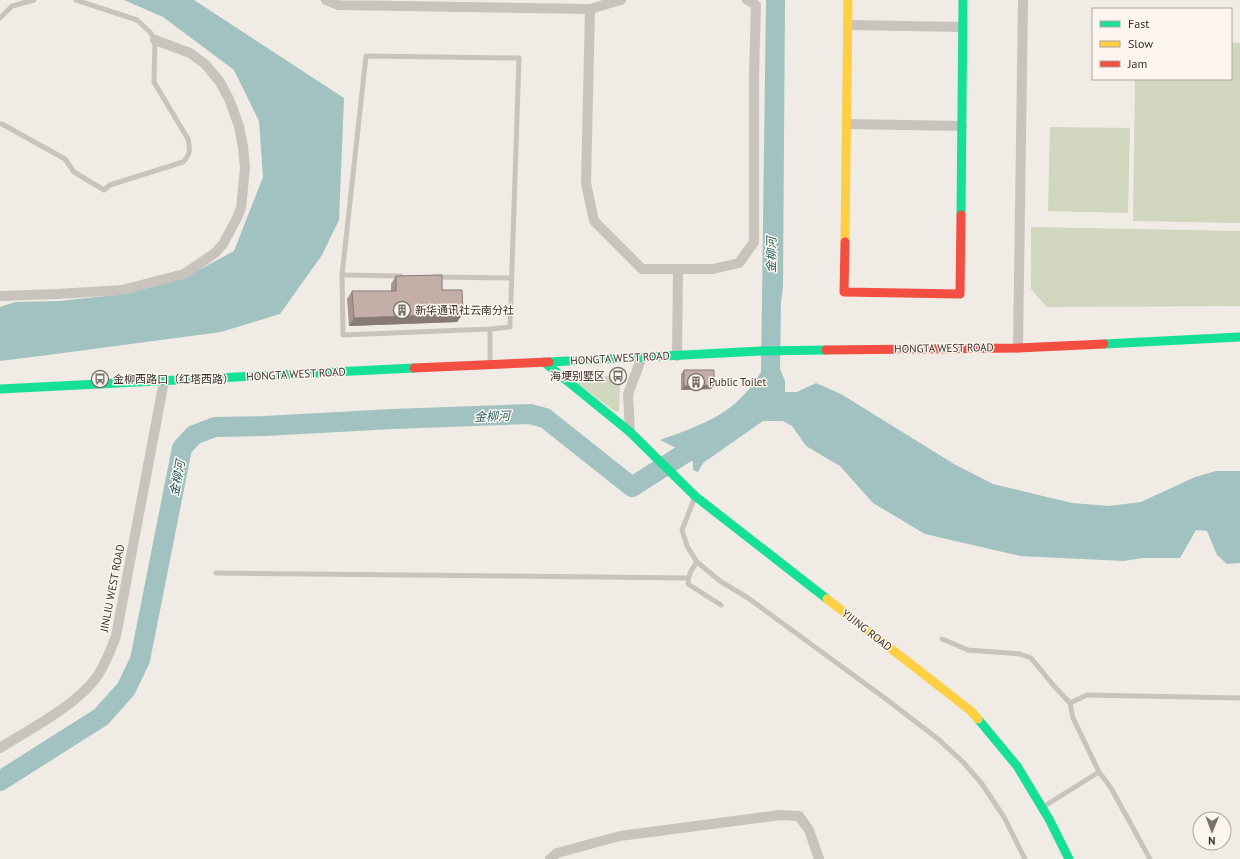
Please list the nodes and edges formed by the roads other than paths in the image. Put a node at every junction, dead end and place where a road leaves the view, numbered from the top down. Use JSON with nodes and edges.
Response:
{"nodes":[{"id":1,"x":34,"y":0,"type":"edge"},
{"id":2,"x":76,"y":0,"type":"edge"},
{"id":3,"x":326,"y":0,"type":"edge"},
{"id":4,"x":621,"y":0,"type":"edge"},
{"id":5,"x":747,"y":0,"type":"edge"},
{"id":6,"x":848,"y":0,"type":"edge"},
{"id":7,"x":963,"y":0,"type":"edge"},
{"id":8,"x":1023,"y":0,"type":"edge"},
{"id":9,"x":550,"y":4,"type":"edge"},
{"id":10,"x":590,"y":9,"type":"junction"},
{"id":11,"x":0,"y":18,"type":"edge"},
{"id":12,"x":848,"y":24,"type":"junction"},
{"id":13,"x":963,"y":27,"type":"junction"},
{"id":14,"x":155,"y":40,"type":"junction"},
{"id":15,"x":2,"y":124,"type":"dead end"},
{"id":16,"x":847,"y":124,"type":"junction"},
{"id":17,"x":962,"y":126,"type":"junction"},
{"id":18,"x":678,"y":269,"type":"junction"},
{"id":19,"x":342,"y":275,"type":"junction"},
{"id":20,"x":404,"y":276,"type":"edge"},
{"id":21,"x":427,"y":277,"type":"edge"},
{"id":22,"x":512,"y":278,"type":"junction"},
{"id":23,"x":0,"y":296,"type":"edge"},
{"id":24,"x":490,"y":329,"type":"junction"},
{"id":25,"x":1240,"y":337,"type":"edge"},
{"id":26,"x":1018,"y":348,"type":"junction"},
{"id":27,"x":677,"y":356,"type":"junction"},
{"id":28,"x":642,"y":357,"type":"junction"},
{"id":29,"x":544,"y":362,"type":"junction"},
{"id":30,"x":490,"y":365,"type":"junction"},
{"id":31,"x":164,"y":381,"type":"junction"},
{"id":32,"x":0,"y":389,"type":"edge"},
{"id":33,"x":630,"y":432,"type":"junction"},
{"id":34,"x":695,"y":496,"type":"junction"},
{"id":35,"x":697,"y":562,"type":"junction"},
{"id":36,"x":216,"y":573,"type":"dead end"},
{"id":37,"x":688,"y":578,"type":"junction"},
{"id":38,"x":721,"y":605,"type":"dead end"},
{"id":39,"x":942,"y":639,"type":"dead end"},
{"id":40,"x":1240,"y":698,"type":"edge"},
{"id":41,"x":1070,"y":703,"type":"junction"},
{"id":42,"x":0,"y":748,"type":"edge"},
{"id":43,"x":1099,"y":772,"type":"junction"},
{"id":44,"x":1042,"y":807,"type":"junction"},
{"id":45,"x":550,"y":859,"type":"edge"},
{"id":46,"x":819,"y":859,"type":"edge"},
{"id":47,"x":1025,"y":859,"type":"edge"},
{"id":48,"x":1069,"y":859,"type":"edge"},
{"id":49,"x":1150,"y":859,"type":"edge"}],
"edges":[{"from":1,"to":11,"type":"lane"},
{"from":2,"to":14,"type":"lane"},
{"from":3,"to":9,"type":"street"},
{"from":4,"to":10,"type":"street"},
{"from":5,"to":18,"type":"street"},
{"from":6,"to":12,"type":"street"},
{"from":7,"to":13,"type":"street"},
{"from":8,"to":26,"type":"street"},
{"from":9,"to":10,"type":"street"},
{"from":10,"to":18,"type":"street"},
{"from":12,"to":13,"type":"street"},
{"from":12,"to":16,"type":"street"},
{"from":13,"to":17,"type":"street"},
{"from":14,"to":15,"type":"lane"},
{"from":14,"to":23,"type":"street"},
{"from":16,"to":17,"type":"street"},
{"from":16,"to":17,"type":"street"},
{"from":18,"to":27,"type":"street"},
{"from":19,"to":20,"type":"lane"},
{"from":19,"to":22,"type":"lane"},
{"from":19,"to":24,"type":"lane"},
{"from":21,"to":22,"type":"lane"},
{"from":22,"to":24,"type":"lane"},
{"from":24,"to":30,"type":"lane"},
{"from":25,"to":26,"type":"street","name":"HONGTA WEST ROAD"},
{"from":26,"to":27,"type":"street","name":"HONGTA WEST ROAD"},
{"from":27,"to":28,"type":"street","name":"HONGTA WEST ROAD"},
{"from":28,"to":29,"type":"street","name":"HONGTA WEST ROAD"},
{"from":28,"to":33,"type":"street"},
{"from":29,"to":30,"type":"street","name":"HONGTA WEST ROAD"},
{"from":29,"to":33,"type":"street","name":"YIJING ROAD"},
{"from":30,"to":31,"type":"street","name":"HONGTA WEST ROAD"},
{"from":31,"to":32,"type":"street","name":"HONGTA WEST ROAD"},
{"from":31,"to":42,"type":"street","name":"JINLIU WEST ROAD"},
{"from":33,"to":34,"type":"street","name":"YIJING ROAD"},
{"from":34,"to":35,"type":"lane"},
{"from":34,"to":44,"type":"street","name":"YIJING ROAD"},
{"from":35,"to":37,"type":"lane"},
{"from":35,"to":47,"type":"lane"},
{"from":36,"to":37,"type":"lane"},
{"from":37,"to":38,"type":"lane"},
{"from":39,"to":41,"type":"lane"},
{"from":40,"to":41,"type":"lane"},
{"from":41,"to":43,"type":"lane"},
{"from":43,"to":44,"type":"lane"},
{"from":43,"to":49,"type":"lane"},
{"from":44,"to":48,"type":"street","name":"YIJING ROAD"},
{"from":45,"to":46,"type":"street"}]}
